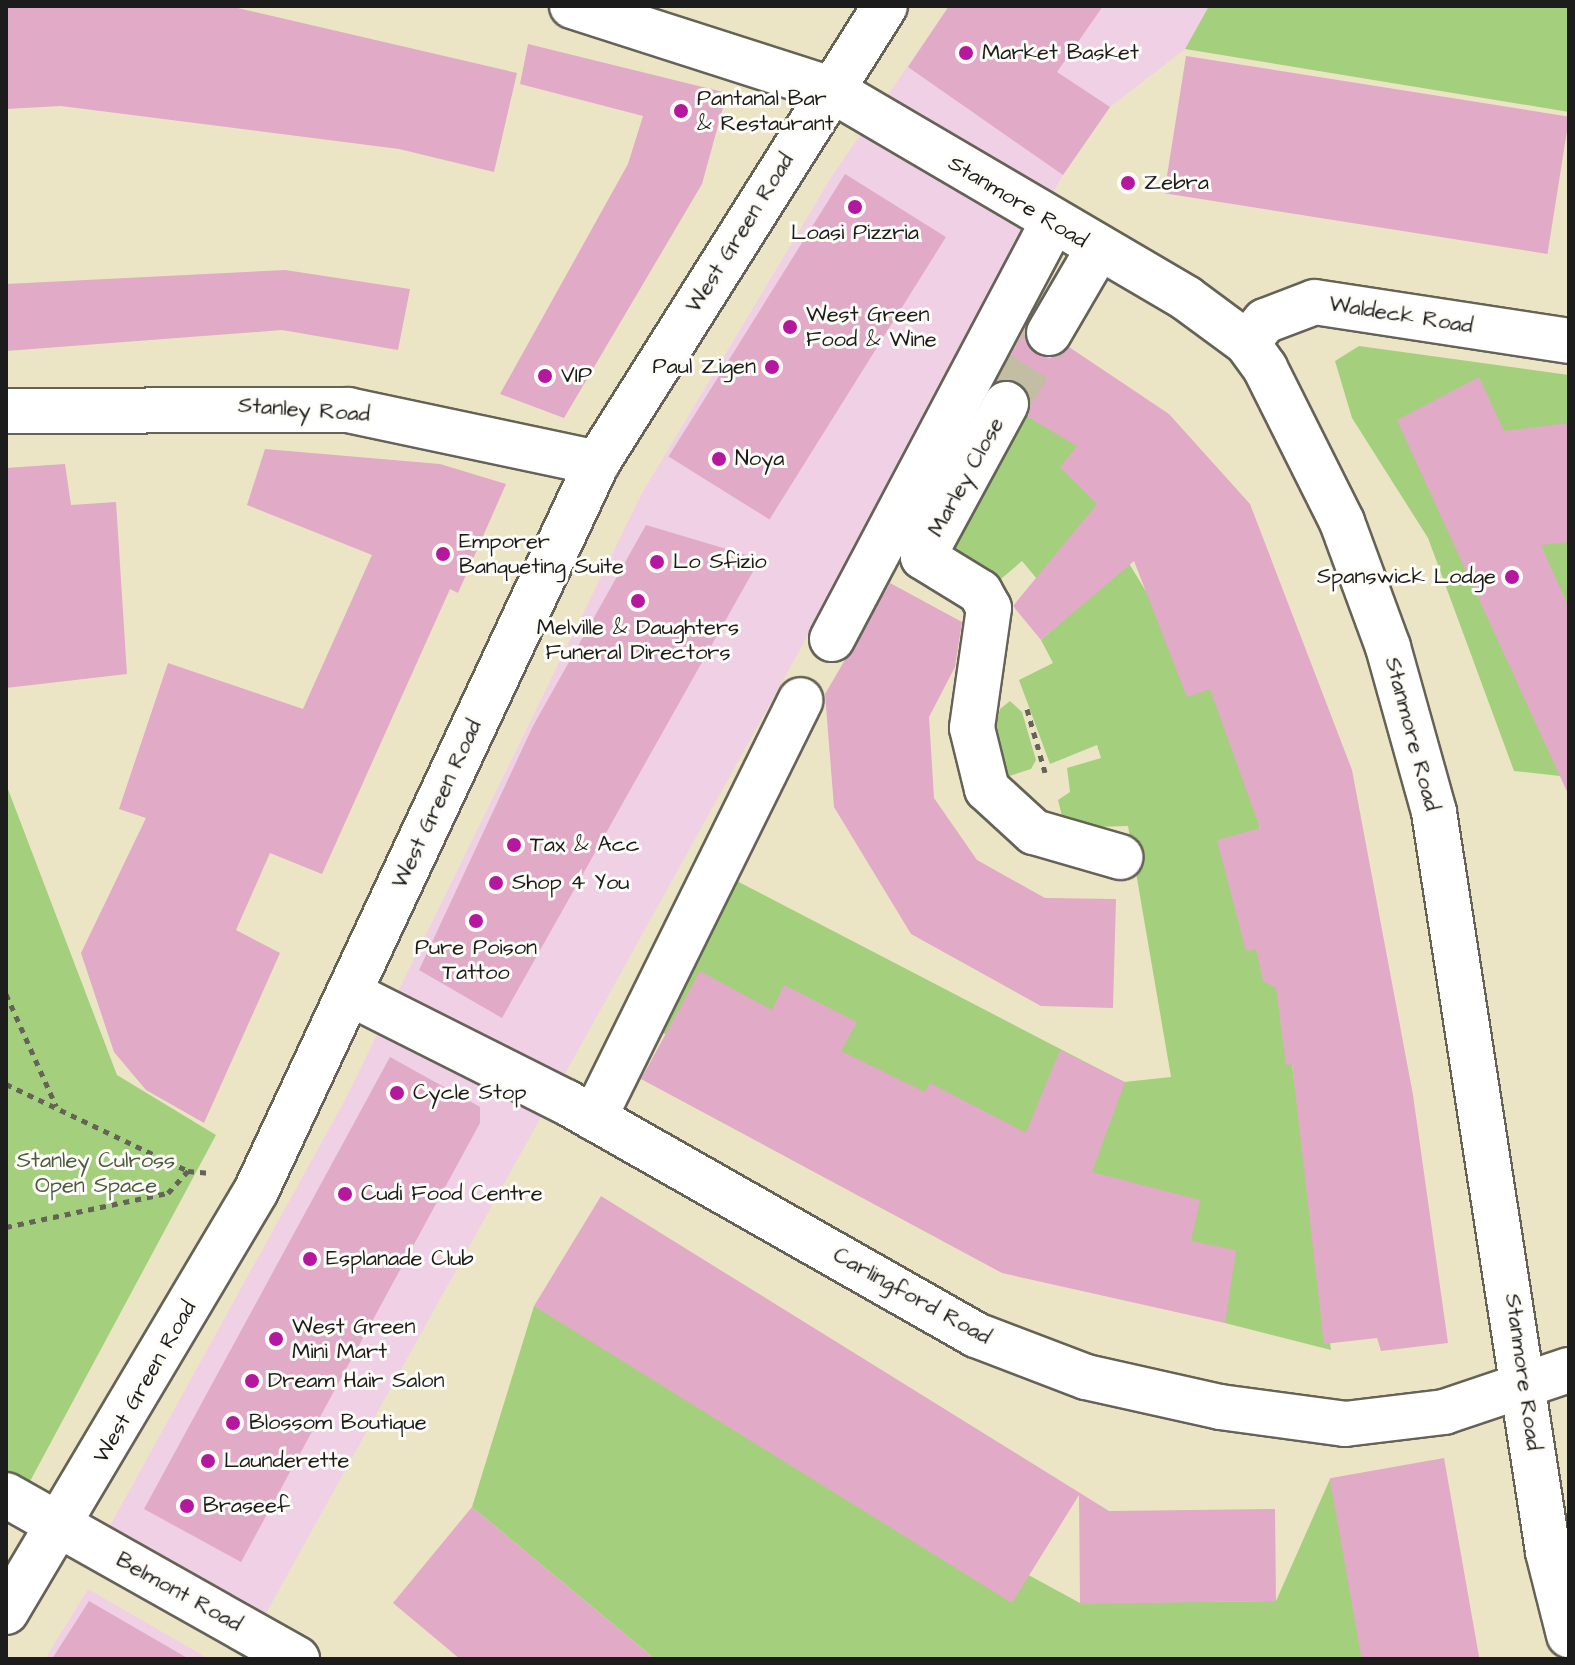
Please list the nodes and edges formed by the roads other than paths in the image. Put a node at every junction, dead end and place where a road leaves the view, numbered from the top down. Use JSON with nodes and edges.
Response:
{"nodes":[{"id":1,"x":572,"y":6,"type":"edge"},
{"id":2,"x":885,"y":6,"type":"edge"},
{"id":3,"x":830,"y":89,"type":"junction"},
{"id":4,"x":1052,"y":223,"type":"junction"},
{"id":5,"x":1098,"y":249,"type":"junction"},
{"id":6,"x":1049,"y":333,"type":"tunnel mouth"},
{"id":7,"x":1569,"y":341,"type":"edge"},
{"id":8,"x":1247,"y":343,"type":"junction"},
{"id":9,"x":1006,"y":404,"type":"tunnel mouth"},
{"id":10,"x":6,"y":411,"type":"edge"},
{"id":11,"x":597,"y":463,"type":"junction"},
{"id":12,"x":832,"y":639,"type":"dead end"},
{"id":13,"x":801,"y":700,"type":"dead end"},
{"id":14,"x":1120,"y":857,"type":"dead end"},
{"id":15,"x":349,"y":993,"type":"junction"},
{"id":16,"x":594,"y":1118,"type":"junction"},
{"id":17,"x":1569,"y":1370,"type":"edge"},
{"id":18,"x":1526,"y":1385,"type":"junction"},
{"id":19,"x":6,"y":1495,"type":"edge"},
{"id":20,"x":61,"y":1526,"type":"junction"},
{"id":21,"x":6,"y":1612,"type":"edge"},
{"id":22,"x":1569,"y":1635,"type":"edge"},
{"id":23,"x":297,"y":1659,"type":"edge"}],
"edges":[{"from":1,"to":3,"type":"street","name":"Stanmore Road"},
{"from":2,"to":3,"type":"street","name":"West Green Road"},
{"from":3,"to":4,"type":"street","name":"Stanmore Road"},
{"from":3,"to":11,"type":"street","name":"West Green Road"},
{"from":4,"to":5,"type":"street","name":"Stanmore Road"},
{"from":4,"to":12,"type":"street"},
{"from":5,"to":6,"type":"street"},
{"from":5,"to":8,"type":"street","name":"Stanmore Road"},
{"from":7,"to":8,"type":"street","name":"Waldeck Road"},
{"from":8,"to":18,"type":"street","name":"Stanmore Road"},
{"from":9,"to":14,"type":"street","name":"Marley Close"},
{"from":10,"to":11,"type":"street","name":"Stanley Road"},
{"from":11,"to":15,"type":"street","name":"West Green Road"},
{"from":13,"to":16,"type":"street"},
{"from":15,"to":16,"type":"street","name":"Carlingford Road"},
{"from":15,"to":20,"type":"street","name":"West Green Road"},
{"from":16,"to":18,"type":"street","name":"Carlingford Road"},
{"from":17,"to":18,"type":"street","name":"Carlingford Road"},
{"from":18,"to":22,"type":"street","name":"Stanmore Road"},
{"from":19,"to":20,"type":"street","name":"Belmont Road"},
{"from":20,"to":21,"type":"street","name":"West Green Road"},
{"from":20,"to":23,"type":"street","name":"Belmont Road"}]}
